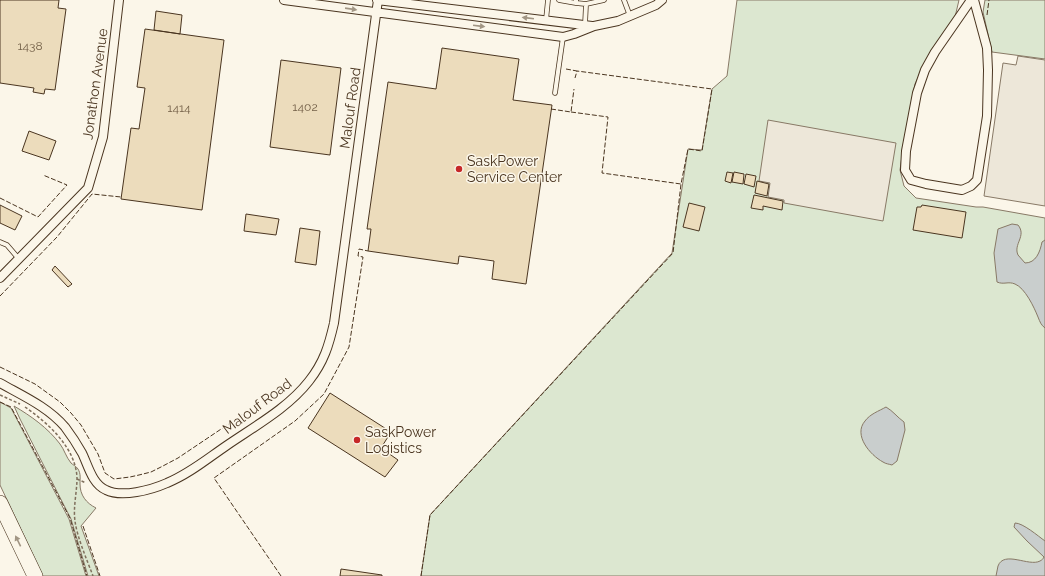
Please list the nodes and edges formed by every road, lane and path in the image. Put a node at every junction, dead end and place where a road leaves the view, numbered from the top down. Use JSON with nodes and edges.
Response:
{"nodes":[{"id":1,"x":119,"y":0,"type":"edge"},
{"id":2,"x":284,"y":0,"type":"edge"},
{"id":3,"x":377,"y":0,"type":"edge"},
{"id":4,"x":548,"y":0,"type":"edge"},
{"id":5,"x":559,"y":0,"type":"edge"},
{"id":6,"x":604,"y":0,"type":"edge"},
{"id":7,"x":624,"y":0,"type":"edge"},
{"id":8,"x":662,"y":0,"type":"edge"},
{"id":9,"x":972,"y":0,"type":"edge"},
{"id":10,"x":576,"y":1,"type":"edge"},
{"id":11,"x":586,"y":4,"type":"junction"},
{"id":12,"x":376,"y":13,"type":"junction"},
{"id":13,"x":630,"y":16,"type":"junction"},
{"id":14,"x":546,"y":20,"type":"junction"},
{"id":15,"x":585,"y":25,"type":"junction"},
{"id":16,"x":594,"y":26,"type":"junction"},
{"id":17,"x":563,"y":37,"type":"junction"},
{"id":18,"x":555,"y":93,"type":"dead end"},
{"id":19,"x":0,"y":242,"type":"edge"},
{"id":20,"x":19,"y":259,"type":"junction"},
{"id":21,"x":0,"y":278,"type":"edge"},
{"id":22,"x":0,"y":384,"type":"edge"},
{"id":23,"x":0,"y":394,"type":"edge"},
{"id":24,"x":0,"y":503,"type":"edge"},
{"id":25,"x":35,"y":576,"type":"edge"},
{"id":26,"x":92,"y":576,"type":"edge"}],
"edges":[{"from":1,"to":20,"type":"street","name":"Jonathon Avenue"},
{"from":2,"to":12,"type":"street","one_way":true},
{"from":3,"to":12,"type":"street","name":"Malouf Road"},
{"from":14,"to":3,"type":"street","one_way":true},
{"from":4,"to":14,"type":"lane"},
{"from":5,"to":10,"type":"lane"},
{"from":6,"to":11,"type":"lane"},
{"from":7,"to":13,"type":"lane"},
{"from":8,"to":13,"type":"street"},
{"from":9,"to":9,"type":"street"},
{"from":10,"to":11,"type":"lane"},
{"from":11,"to":15,"type":"lane"},
{"from":12,"to":17,"type":"street","one_way":true},
{"from":12,"to":22,"type":"street","name":"Malouf Road"},
{"from":13,"to":16,"type":"street"},
{"from":14,"to":15,"type":"street"},
{"from":15,"to":16,"type":"street"},
{"from":16,"to":17,"type":"street"},
{"from":17,"to":18,"type":"lane"},
{"from":19,"to":20,"type":"lane"},
{"from":20,"to":21,"type":"street","name":"Jonathon Avenue"},
{"from":23,"to":26,"type":"path"},
{"from":25,"to":24,"type":"highway","one_way":true}]}
